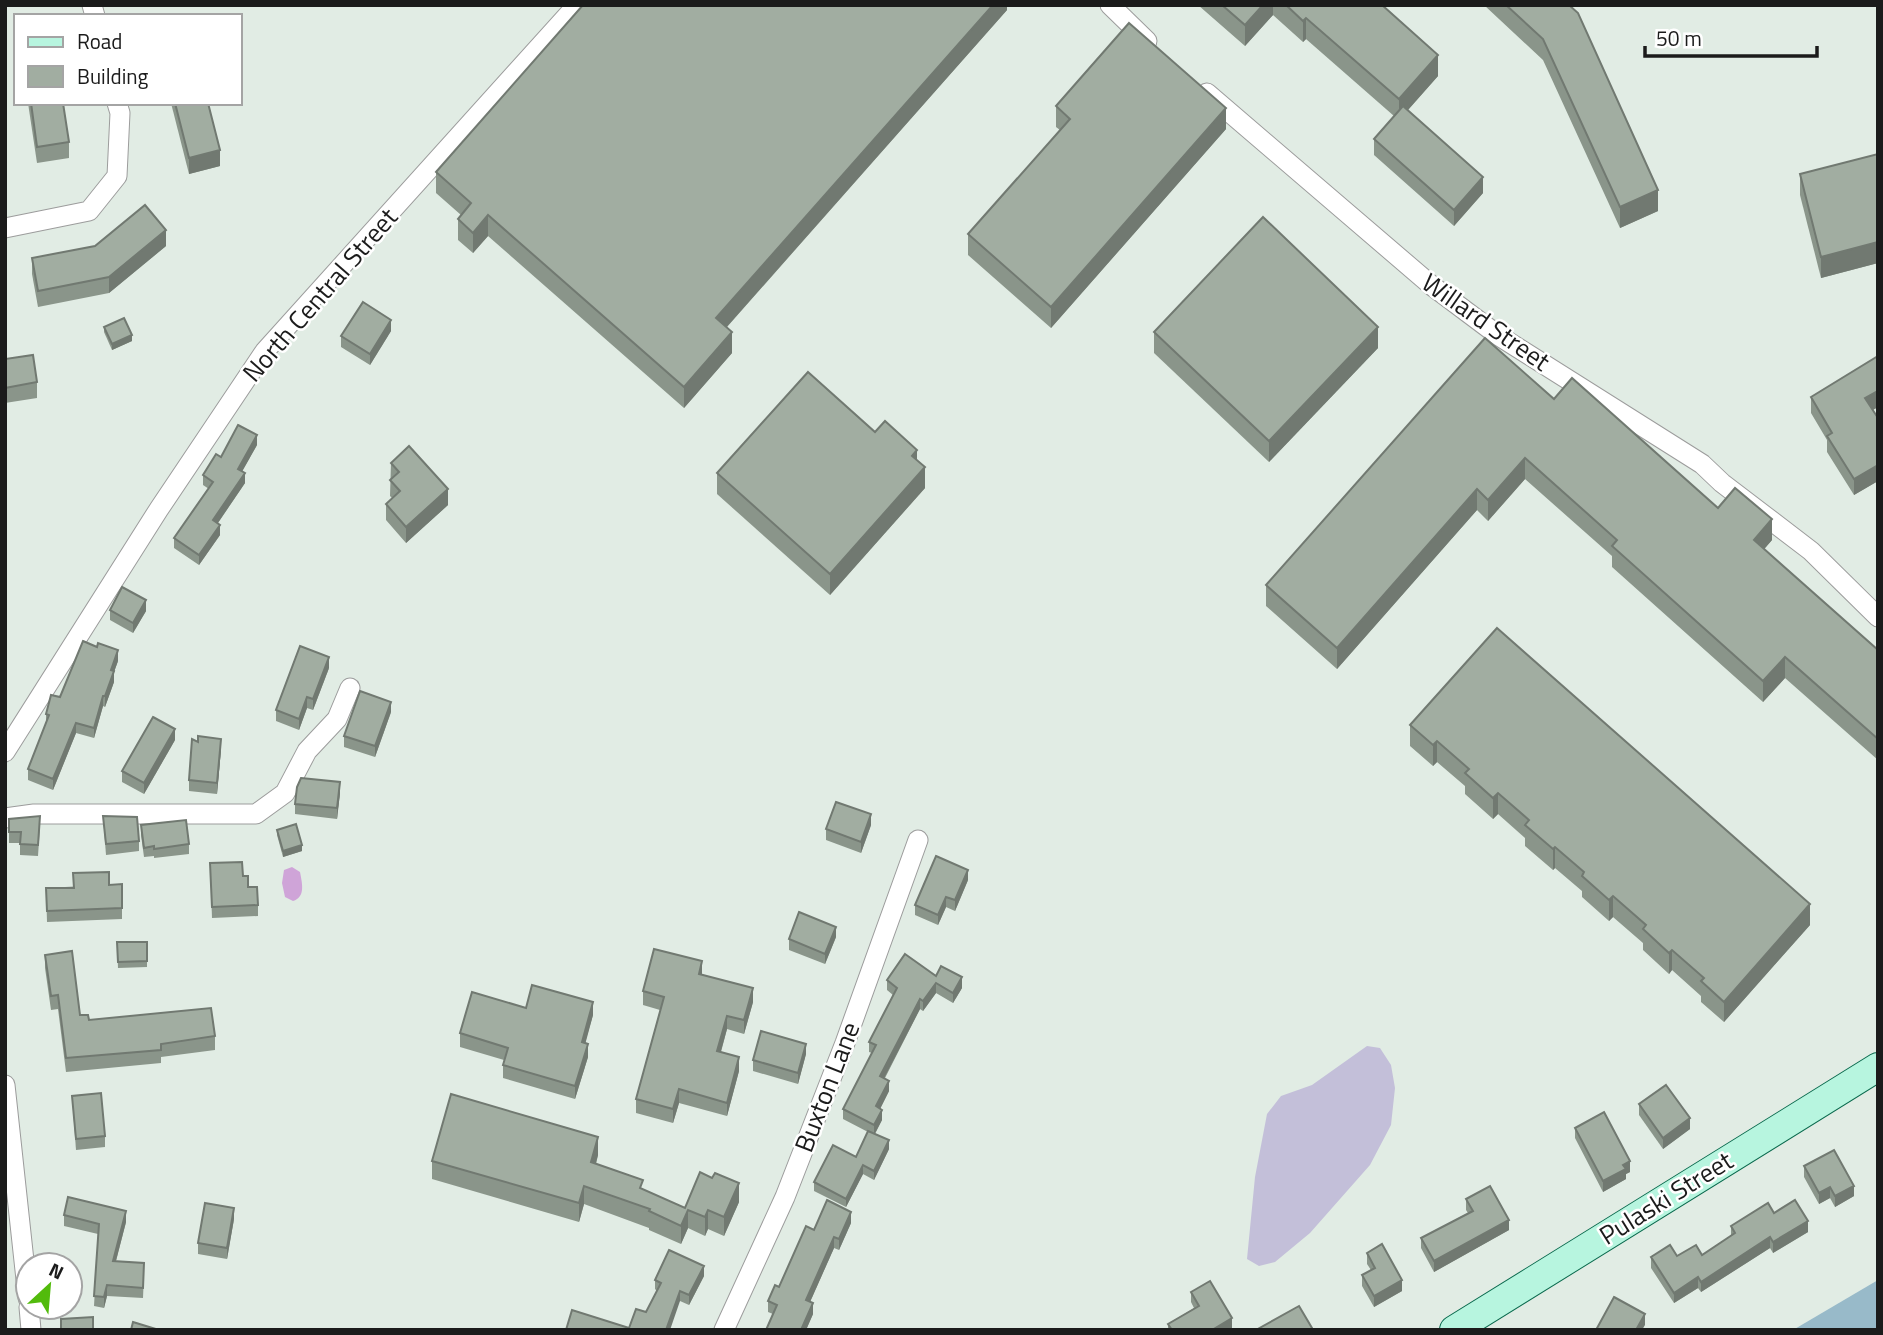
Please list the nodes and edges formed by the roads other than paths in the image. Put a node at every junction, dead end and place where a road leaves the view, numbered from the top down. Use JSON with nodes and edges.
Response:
{"nodes":[{"id":1,"x":577,"y":5,"type":"edge"},
{"id":2,"x":1110,"y":5,"type":"edge"},
{"id":3,"x":1165,"y":56,"type":"edge"},
{"id":4,"x":1196,"y":83,"type":"edge"},
{"id":5,"x":118,"y":105,"type":"edge"},
{"id":6,"x":5,"y":228,"type":"edge"},
{"id":7,"x":1878,"y":617,"type":"edge"},
{"id":8,"x":350,"y":688,"type":"dead end"},
{"id":9,"x":5,"y":752,"type":"edge"},
{"id":10,"x":5,"y":818,"type":"edge"},
{"id":11,"x":918,"y":840,"type":"dead end"},
{"id":12,"x":1878,"y":1067,"type":"edge"},
{"id":13,"x":5,"y":1085,"type":"edge"},
{"id":14,"x":23,"y":1251,"type":"edge"},
{"id":15,"x":724,"y":1330,"type":"edge"},
{"id":16,"x":1454,"y":1330,"type":"edge"}],
"edges":[{"from":1,"to":9,"type":"street","name":"North Central Street"},
{"from":2,"to":3,"type":"street"},
{"from":4,"to":7,"type":"street","name":"Willard Street"},
{"from":5,"to":6,"type":"street"},
{"from":8,"to":10,"type":"street"},
{"from":11,"to":15,"type":"street","name":"Buxton Lane"},
{"from":12,"to":16,"type":"main road","name":"Pulaski Street"},
{"from":13,"to":14,"type":"street"}]}
